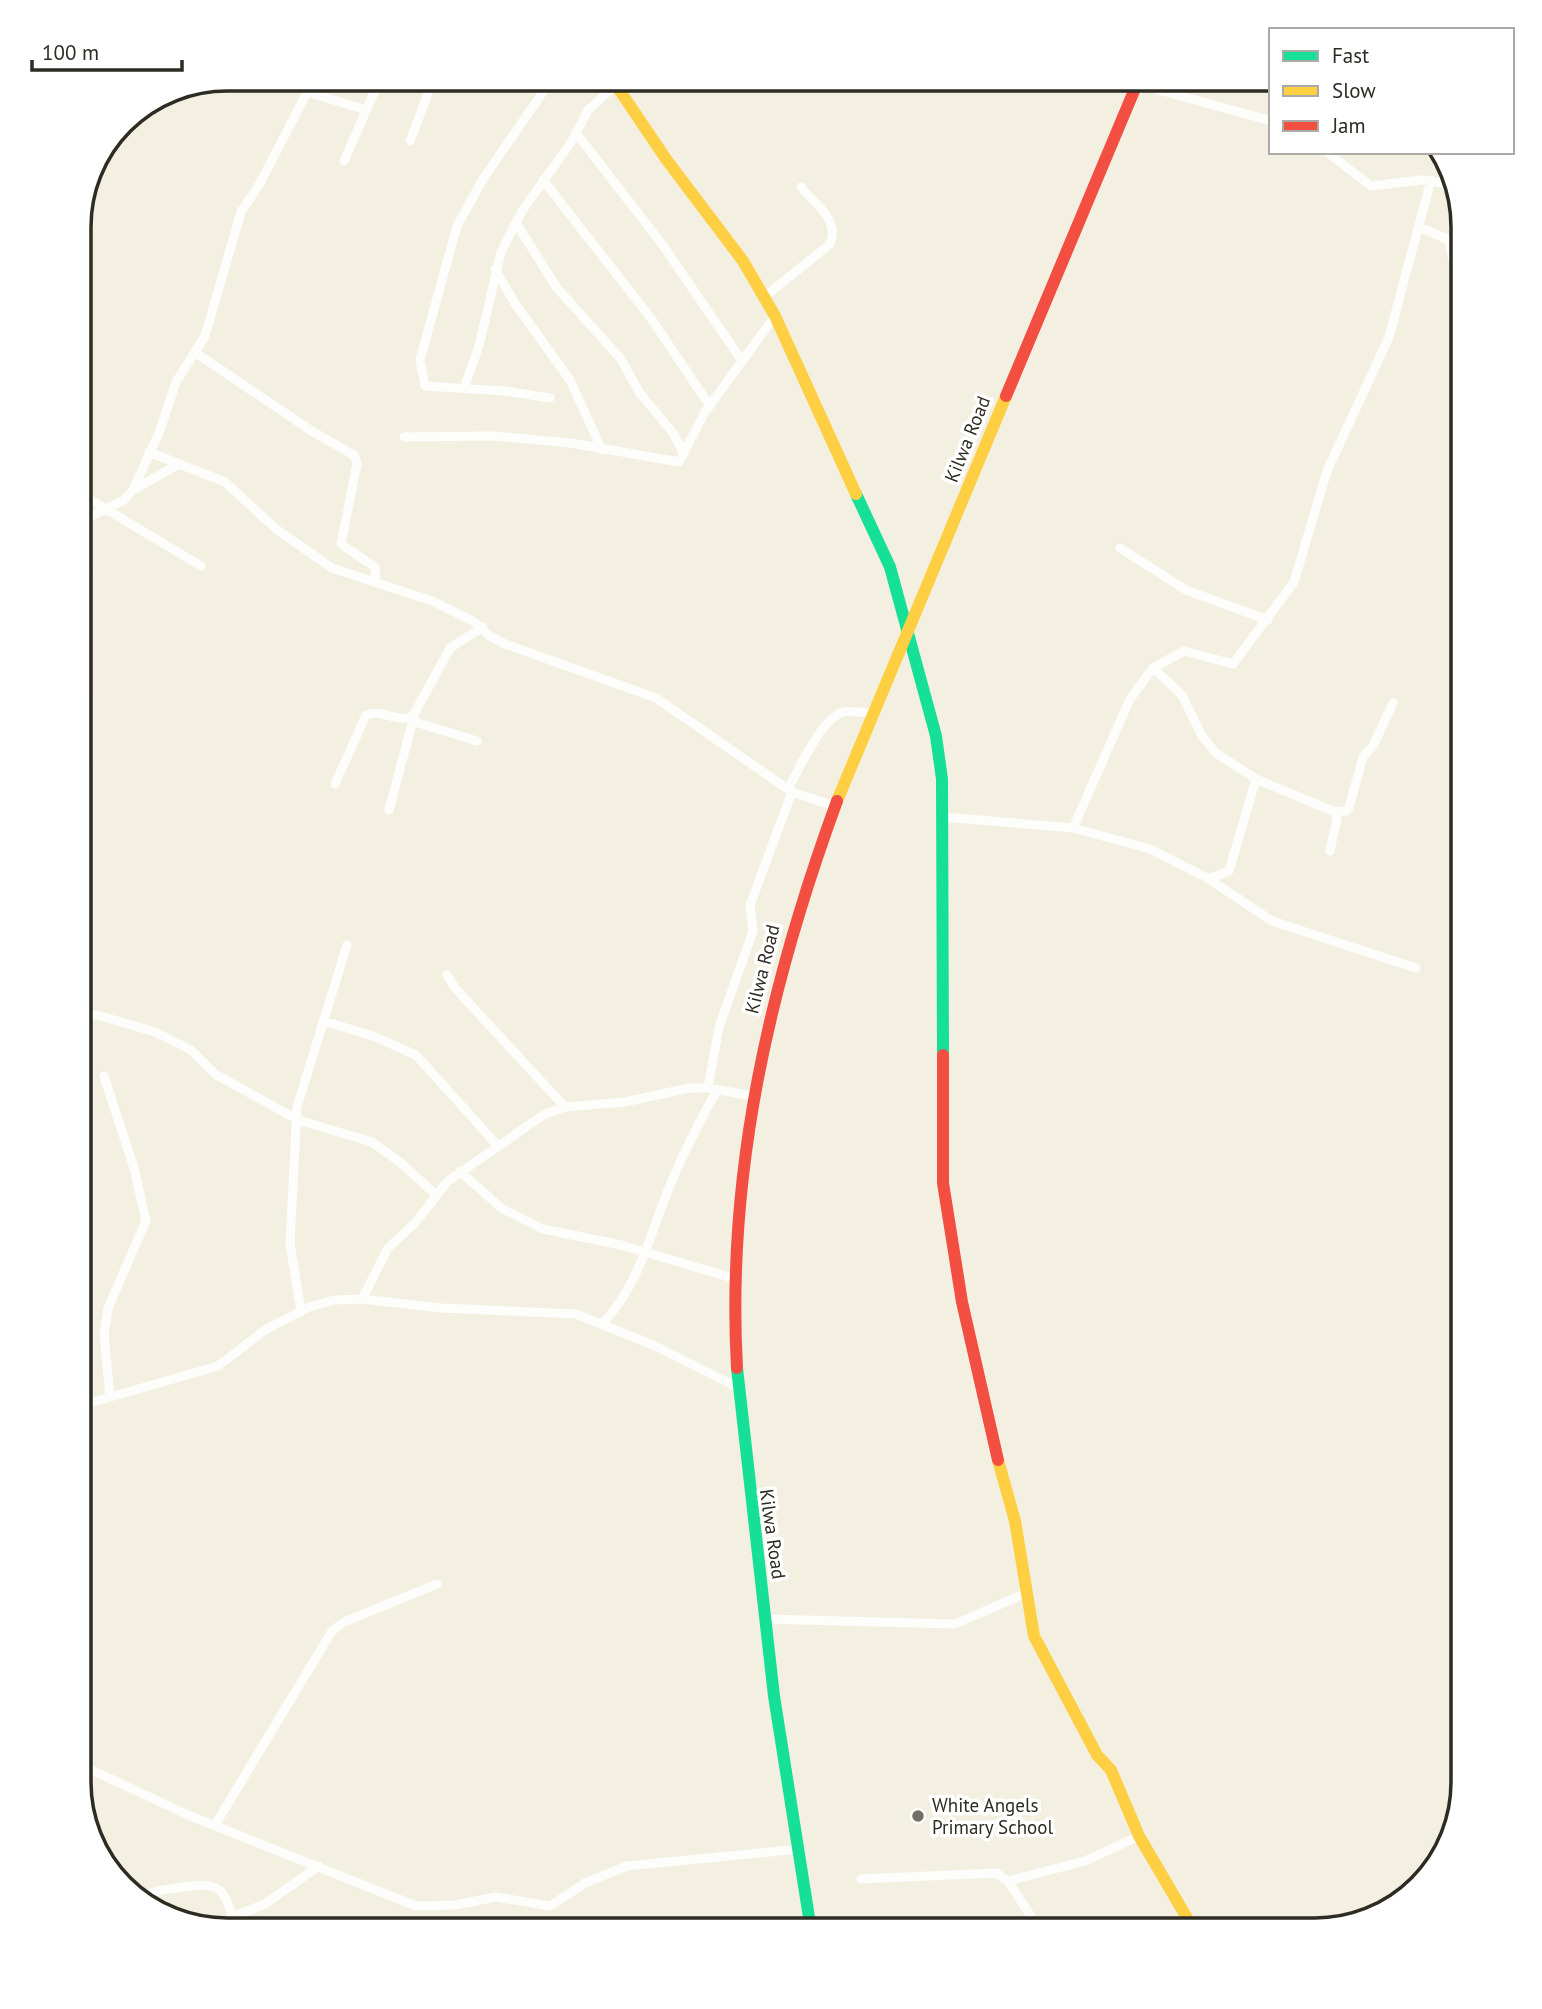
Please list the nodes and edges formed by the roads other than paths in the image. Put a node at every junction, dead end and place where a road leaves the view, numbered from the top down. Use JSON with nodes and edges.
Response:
{"nodes":[{"id":1,"x":375,"y":91,"type":"edge"},
{"id":2,"x":429,"y":91,"type":"edge"},
{"id":3,"x":544,"y":91,"type":"edge"},
{"id":4,"x":606,"y":91,"type":"edge"},
{"id":5,"x":620,"y":91,"type":"edge"},
{"id":6,"x":1134,"y":91,"type":"edge"},
{"id":7,"x":1171,"y":91,"type":"edge"},
{"id":8,"x":307,"y":92,"type":"joint"},
{"id":9,"x":366,"y":110,"type":"junction"},
{"id":10,"x":1269,"y":120,"type":"edge"},
{"id":11,"x":576,"y":133,"type":"junction"},
{"id":12,"x":410,"y":141,"type":"dead end"},
{"id":13,"x":1330,"y":154,"type":"edge"},
{"id":14,"x":344,"y":161,"type":"dead end"},
{"id":15,"x":543,"y":180,"type":"junction"},
{"id":16,"x":1431,"y":180,"type":"junction"},
{"id":17,"x":1444,"y":183,"type":"edge"},
{"id":18,"x":800,"y":187,"type":"dead end"},
{"id":19,"x":516,"y":223,"type":"junction"},
{"id":20,"x":1419,"y":227,"type":"junction"},
{"id":21,"x":1449,"y":240,"type":"joint"},
{"id":22,"x":1451,"y":250,"type":"edge"},
{"id":23,"x":495,"y":269,"type":"junction"},
{"id":24,"x":764,"y":297,"type":"junction"},
{"id":25,"x":775,"y":316,"type":"junction"},
{"id":26,"x":196,"y":353,"type":"junction"},
{"id":27,"x":742,"y":361,"type":"junction"},
{"id":28,"x":464,"y":388,"type":"junction"},
{"id":29,"x":550,"y":398,"type":"dead end"},
{"id":30,"x":710,"y":406,"type":"junction"},
{"id":31,"x":404,"y":437,"type":"dead end"},
{"id":32,"x":601,"y":450,"type":"junction"},
{"id":33,"x":149,"y":453,"type":"junction"},
{"id":34,"x":684,"y":454,"type":"junction"},
{"id":35,"x":179,"y":464,"type":"junction"},
{"id":36,"x":133,"y":490,"type":"junction"},
{"id":37,"x":91,"y":501,"type":"edge"},
{"id":38,"x":105,"y":510,"type":"junction"},
{"id":39,"x":91,"y":516,"type":"edge"},
{"id":40,"x":1119,"y":548,"type":"dead end"},
{"id":41,"x":201,"y":566,"type":"dead end"},
{"id":42,"x":376,"y":583,"type":"junction"},
{"id":43,"x":1268,"y":621,"type":"junction"},
{"id":44,"x":483,"y":626,"type":"junction"},
{"id":45,"x":908,"y":631,"type":"junction"},
{"id":46,"x":1153,"y":668,"type":"junction"},
{"id":47,"x":1393,"y":702,"type":"dead end"},
{"id":48,"x":871,"y":713,"type":"junction"},
{"id":49,"x":414,"y":718,"type":"junction"},
{"id":50,"x":477,"y":741,"type":"dead end"},
{"id":51,"x":1256,"y":779,"type":"junction"},
{"id":52,"x":335,"y":784,"type":"dead end"},
{"id":53,"x":790,"y":790,"type":"junction"},
{"id":54,"x":834,"y":806,"type":"junction"},
{"id":55,"x":389,"y":810,"type":"dead end"},
{"id":56,"x":1335,"y":811,"type":"junction"},
{"id":57,"x":943,"y":817,"type":"junction"},
{"id":58,"x":1073,"y":828,"type":"junction"},
{"id":59,"x":1330,"y":851,"type":"dead end"},
{"id":60,"x":1209,"y":879,"type":"junction"},
{"id":61,"x":347,"y":944,"type":"dead end"},
{"id":62,"x":1416,"y":968,"type":"dead end"},
{"id":63,"x":447,"y":975,"type":"dead end"},
{"id":64,"x":91,"y":1015,"type":"edge"},
{"id":65,"x":323,"y":1021,"type":"junction"},
{"id":66,"x":104,"y":1076,"type":"dead end"},
{"id":67,"x":713,"y":1089,"type":"junction"},
{"id":68,"x":753,"y":1096,"type":"junction"},
{"id":69,"x":565,"y":1107,"type":"junction"},
{"id":70,"x":298,"y":1120,"type":"junction"},
{"id":71,"x":497,"y":1145,"type":"junction"},
{"id":72,"x":460,"y":1171,"type":"junction"},
{"id":73,"x":435,"y":1195,"type":"junction"},
{"id":74,"x":647,"y":1252,"type":"junction"},
{"id":75,"x":736,"y":1279,"type":"junction"},
{"id":76,"x":362,"y":1299,"type":"junction"},
{"id":77,"x":301,"y":1312,"type":"junction"},
{"id":78,"x":602,"y":1324,"type":"junction"},
{"id":79,"x":737,"y":1387,"type":"junction"},
{"id":80,"x":110,"y":1397,"type":"junction"},
{"id":81,"x":91,"y":1403,"type":"edge"},
{"id":82,"x":437,"y":1584,"type":"dead end"},
{"id":83,"x":1026,"y":1593,"type":"junction"},
{"id":84,"x":765,"y":1619,"type":"junction"},
{"id":85,"x":91,"y":1769,"type":"edge"},
{"id":86,"x":215,"y":1825,"type":"junction"},
{"id":87,"x":1139,"y":1836,"type":"junction"},
{"id":88,"x":799,"y":1849,"type":"junction"},
{"id":89,"x":319,"y":1866,"type":"junction"},
{"id":90,"x":861,"y":1880,"type":"dead end"},
{"id":91,"x":1008,"y":1881,"type":"junction"},
{"id":92,"x":149,"y":1894,"type":"edge"},
{"id":93,"x":232,"y":1917,"type":"joint"},
{"id":94,"x":809,"y":1918,"type":"edge"},
{"id":95,"x":1032,"y":1918,"type":"edge"},
{"id":96,"x":1186,"y":1918,"type":"edge"}],
"edges":[{"from":1,"to":9,"type":"street"},
{"from":2,"to":12,"type":"street"},
{"from":3,"to":28,"type":"street"},
{"from":4,"to":11,"type":"street"},
{"from":5,"to":24,"type":"main road"},
{"from":6,"to":45,"type":"main road","name":"Kilwa Road"},
{"from":7,"to":10,"type":"street"},
{"from":8,"to":9,"type":"street"},
{"from":8,"to":26,"type":"street"},
{"from":9,"to":14,"type":"street"},
{"from":11,"to":15,"type":"street"},
{"from":11,"to":27,"type":"street"},
{"from":13,"to":16,"type":"street"},
{"from":15,"to":19,"type":"street"},
{"from":15,"to":30,"type":"street"},
{"from":16,"to":17,"type":"street"},
{"from":16,"to":20,"type":"street"},
{"from":18,"to":24,"type":"street"},
{"from":19,"to":23,"type":"street"},
{"from":19,"to":34,"type":"street"},
{"from":20,"to":21,"type":"street"},
{"from":20,"to":43,"type":"street"},
{"from":21,"to":22,"type":"street"},
{"from":23,"to":28,"type":"street"},
{"from":23,"to":32,"type":"street"},
{"from":24,"to":25,"type":"main road"},
{"from":25,"to":27,"type":"street"},
{"from":25,"to":45,"type":"main road"},
{"from":26,"to":33,"type":"street"},
{"from":26,"to":42,"type":"street"},
{"from":27,"to":30,"type":"street"},
{"from":28,"to":29,"type":"street"},
{"from":30,"to":34,"type":"street"},
{"from":31,"to":32,"type":"street"},
{"from":32,"to":34,"type":"street"},
{"from":33,"to":35,"type":"street"},
{"from":33,"to":36,"type":"street"},
{"from":35,"to":36,"type":"street"},
{"from":35,"to":42,"type":"street"},
{"from":36,"to":38,"type":"street"},
{"from":37,"to":38,"type":"street"},
{"from":38,"to":39,"type":"street"},
{"from":38,"to":41,"type":"street"},
{"from":40,"to":43,"type":"street"},
{"from":42,"to":44,"type":"street"},
{"from":43,"to":46,"type":"street"},
{"from":44,"to":49,"type":"street"},
{"from":44,"to":53,"type":"street"},
{"from":45,"to":48,"type":"main road","name":"Kilwa Road"},
{"from":45,"to":57,"type":"main road"},
{"from":46,"to":51,"type":"street"},
{"from":46,"to":58,"type":"street"},
{"from":47,"to":56,"type":"street"},
{"from":48,"to":53,"type":"street"},
{"from":48,"to":54,"type":"main road","name":"Kilwa Road"},
{"from":49,"to":50,"type":"street"},
{"from":49,"to":52,"type":"street"},
{"from":49,"to":55,"type":"street"},
{"from":51,"to":56,"type":"street"},
{"from":51,"to":60,"type":"street"},
{"from":53,"to":54,"type":"street"},
{"from":53,"to":67,"type":"street"},
{"from":54,"to":68,"type":"main road","name":"Kilwa Road"},
{"from":56,"to":59,"type":"street"},
{"from":57,"to":58,"type":"street"},
{"from":57,"to":83,"type":"main road"},
{"from":58,"to":60,"type":"street"},
{"from":60,"to":62,"type":"street"},
{"from":61,"to":65,"type":"street"},
{"from":63,"to":69,"type":"street"},
{"from":64,"to":70,"type":"street"},
{"from":65,"to":70,"type":"street"},
{"from":65,"to":71,"type":"street"},
{"from":66,"to":80,"type":"street"},
{"from":67,"to":68,"type":"street"},
{"from":67,"to":69,"type":"street"},
{"from":67,"to":74,"type":"street"},
{"from":68,"to":75,"type":"main road","name":"Kilwa Road"},
{"from":69,"to":71,"type":"street"},
{"from":70,"to":73,"type":"street"},
{"from":70,"to":77,"type":"street"},
{"from":71,"to":72,"type":"street"},
{"from":72,"to":73,"type":"street"},
{"from":72,"to":74,"type":"street"},
{"from":73,"to":76,"type":"street"},
{"from":74,"to":75,"type":"street"},
{"from":74,"to":78,"type":"street"},
{"from":75,"to":79,"type":"main road","name":"Kilwa Road"},
{"from":76,"to":77,"type":"street"},
{"from":76,"to":78,"type":"street"},
{"from":77,"to":80,"type":"street"},
{"from":78,"to":79,"type":"street"},
{"from":79,"to":84,"type":"main road","name":"Kilwa Road"},
{"from":80,"to":81,"type":"street"},
{"from":82,"to":86,"type":"street"},
{"from":83,"to":84,"type":"street"},
{"from":83,"to":87,"type":"main road"},
{"from":84,"to":88,"type":"main road","name":"Kilwa Road"},
{"from":85,"to":86,"type":"street"},
{"from":86,"to":89,"type":"street"},
{"from":87,"to":91,"type":"street"},
{"from":87,"to":96,"type":"main road"},
{"from":88,"to":89,"type":"street"},
{"from":88,"to":94,"type":"main road","name":"Kilwa Road"},
{"from":89,"to":93,"type":"street"},
{"from":90,"to":91,"type":"street"},
{"from":91,"to":95,"type":"street"},
{"from":92,"to":93,"type":"street"}]}
